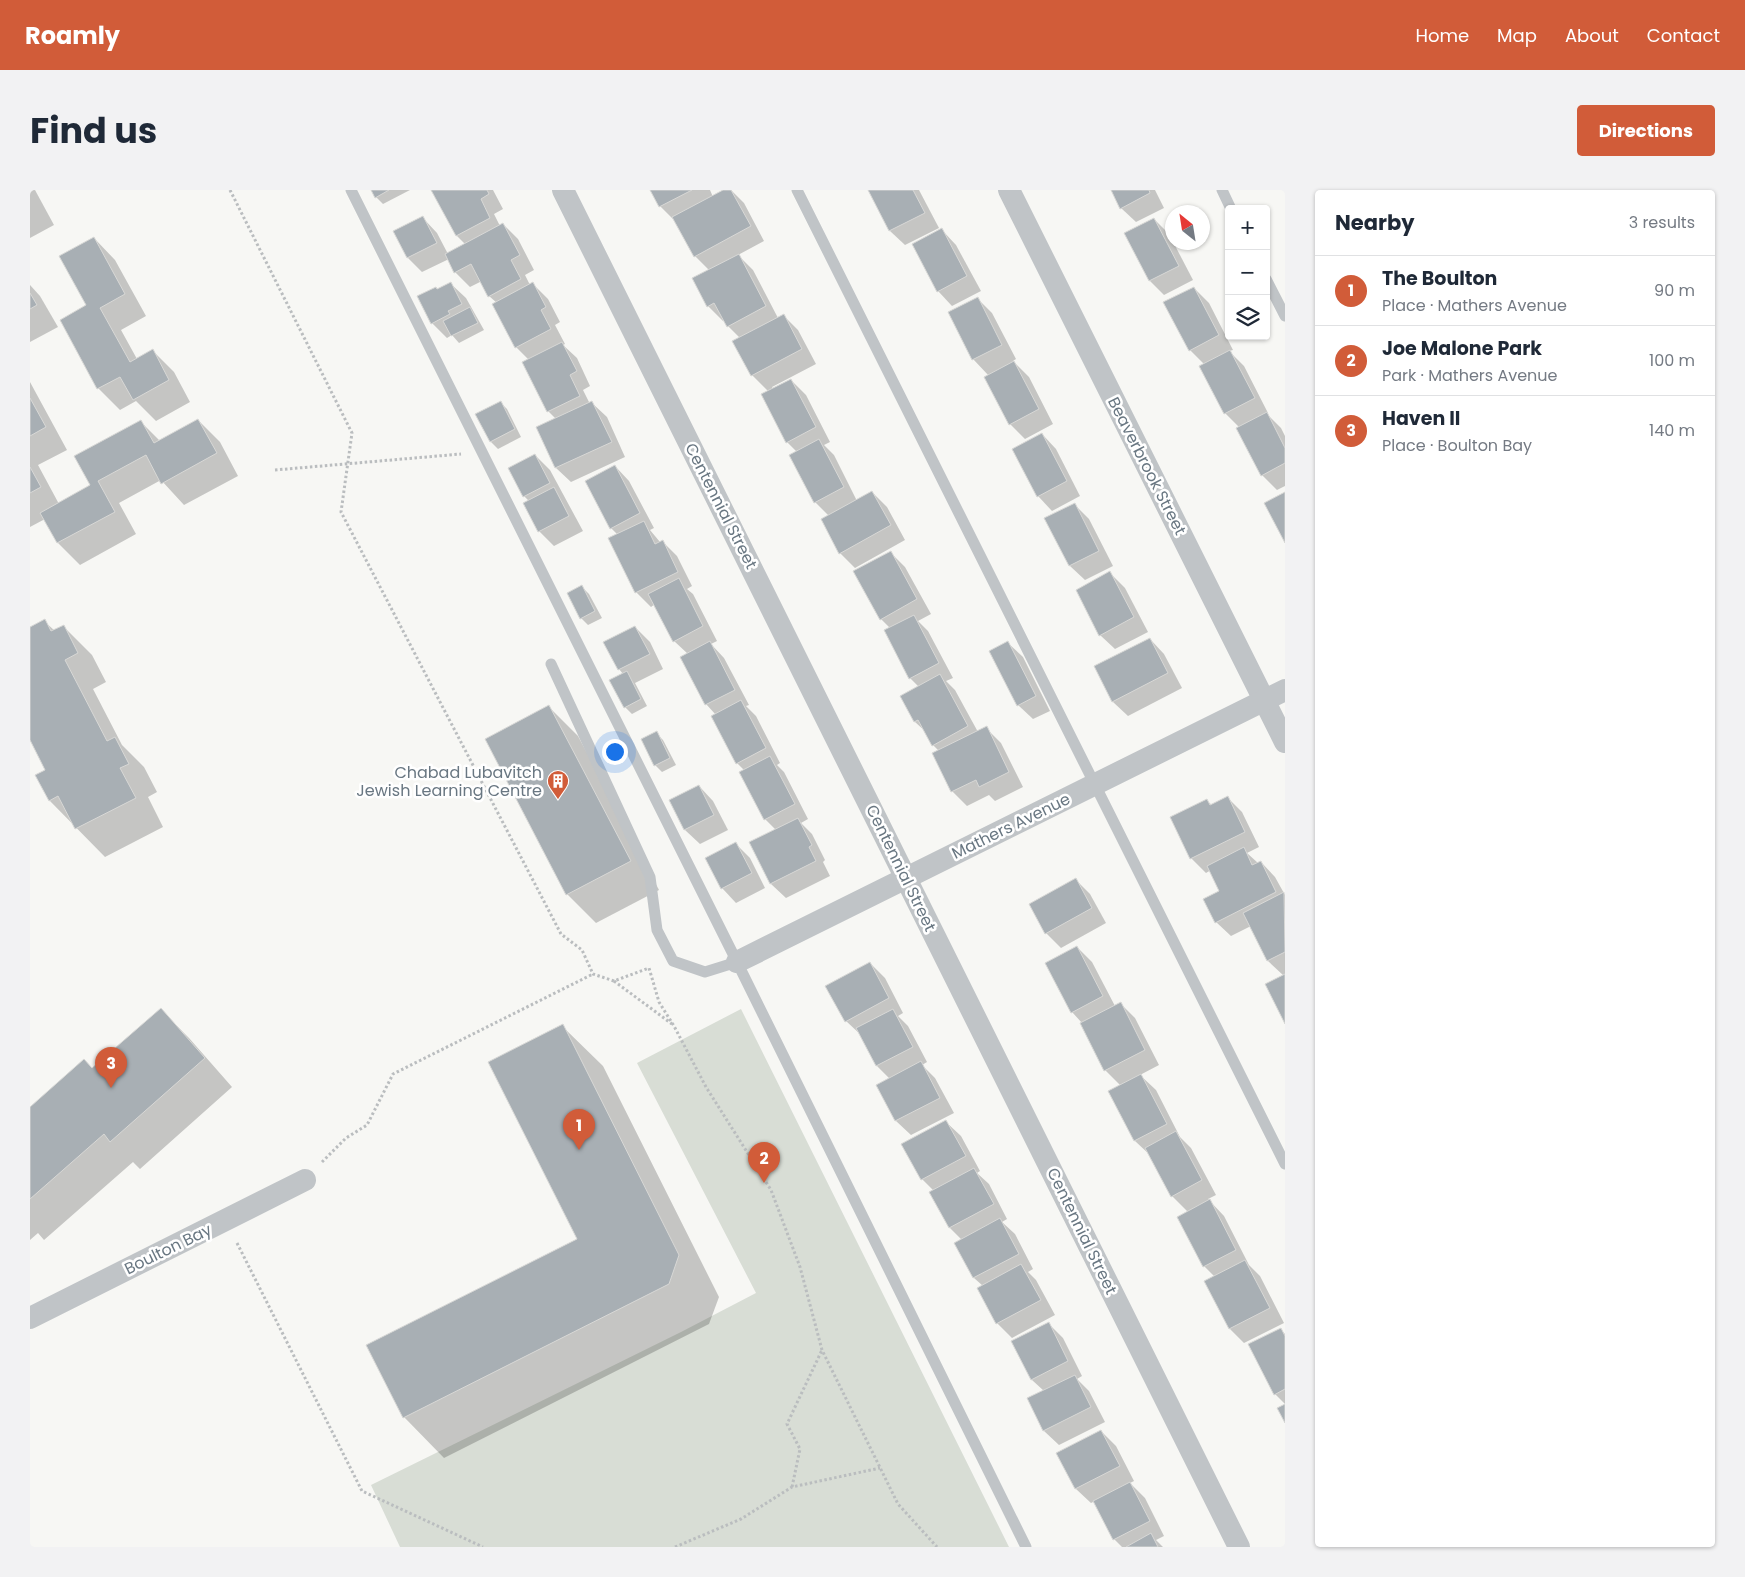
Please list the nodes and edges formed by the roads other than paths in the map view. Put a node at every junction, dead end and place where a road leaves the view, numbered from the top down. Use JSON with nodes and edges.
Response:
{"nodes":[{"id":1,"x":351,"y":190,"type":"edge"},
{"id":2,"x":563,"y":190,"type":"edge"},
{"id":3,"x":797,"y":190,"type":"edge"},
{"id":4,"x":1009,"y":190,"type":"edge"},
{"id":5,"x":1222,"y":190,"type":"edge"},
{"id":6,"x":1229,"y":205,"type":"edge"},
{"id":7,"x":1270,"y":287,"type":"edge"},
{"id":8,"x":1285,"y":316,"type":"edge"},
{"id":9,"x":551,"y":664,"type":"dead end"},
{"id":10,"x":1285,"y":690,"type":"edge"},
{"id":11,"x":1264,"y":700,"type":"junction"},
{"id":12,"x":1285,"y":742,"type":"edge"},
{"id":13,"x":1095,"y":784,"type":"junction"},
{"id":14,"x":906,"y":878,"type":"junction"},
{"id":15,"x":737,"y":962,"type":"junction"},
{"id":16,"x":1285,"y":1164,"type":"edge"},
{"id":17,"x":305,"y":1180,"type":"road end"},
{"id":18,"x":30,"y":1318,"type":"edge"},
{"id":19,"x":1026,"y":1547,"type":"edge"},
{"id":20,"x":1239,"y":1547,"type":"edge"}],
"edges":[{"from":1,"to":15,"type":"lane"},
{"from":2,"to":14,"type":"street","name":"Centennial Street"},
{"from":3,"to":13,"type":"lane"},
{"from":4,"to":11,"type":"street","name":"Beaverbrook Street"},
{"from":5,"to":6,"type":"lane"},
{"from":7,"to":8,"type":"lane"},
{"from":9,"to":15,"type":"lane"},
{"from":10,"to":11,"type":"street","name":"Mathers Avenue"},
{"from":11,"to":12,"type":"street","name":"Beaverbrook Street"},
{"from":11,"to":13,"type":"street","name":"Mathers Avenue"},
{"from":13,"to":14,"type":"street","name":"Mathers Avenue"},
{"from":13,"to":16,"type":"lane"},
{"from":14,"to":15,"type":"street","name":"Mathers Avenue"},
{"from":14,"to":20,"type":"street","name":"Centennial Street"},
{"from":15,"to":19,"type":"lane"},
{"from":17,"to":18,"type":"street","name":"Boulton Bay"}]}
